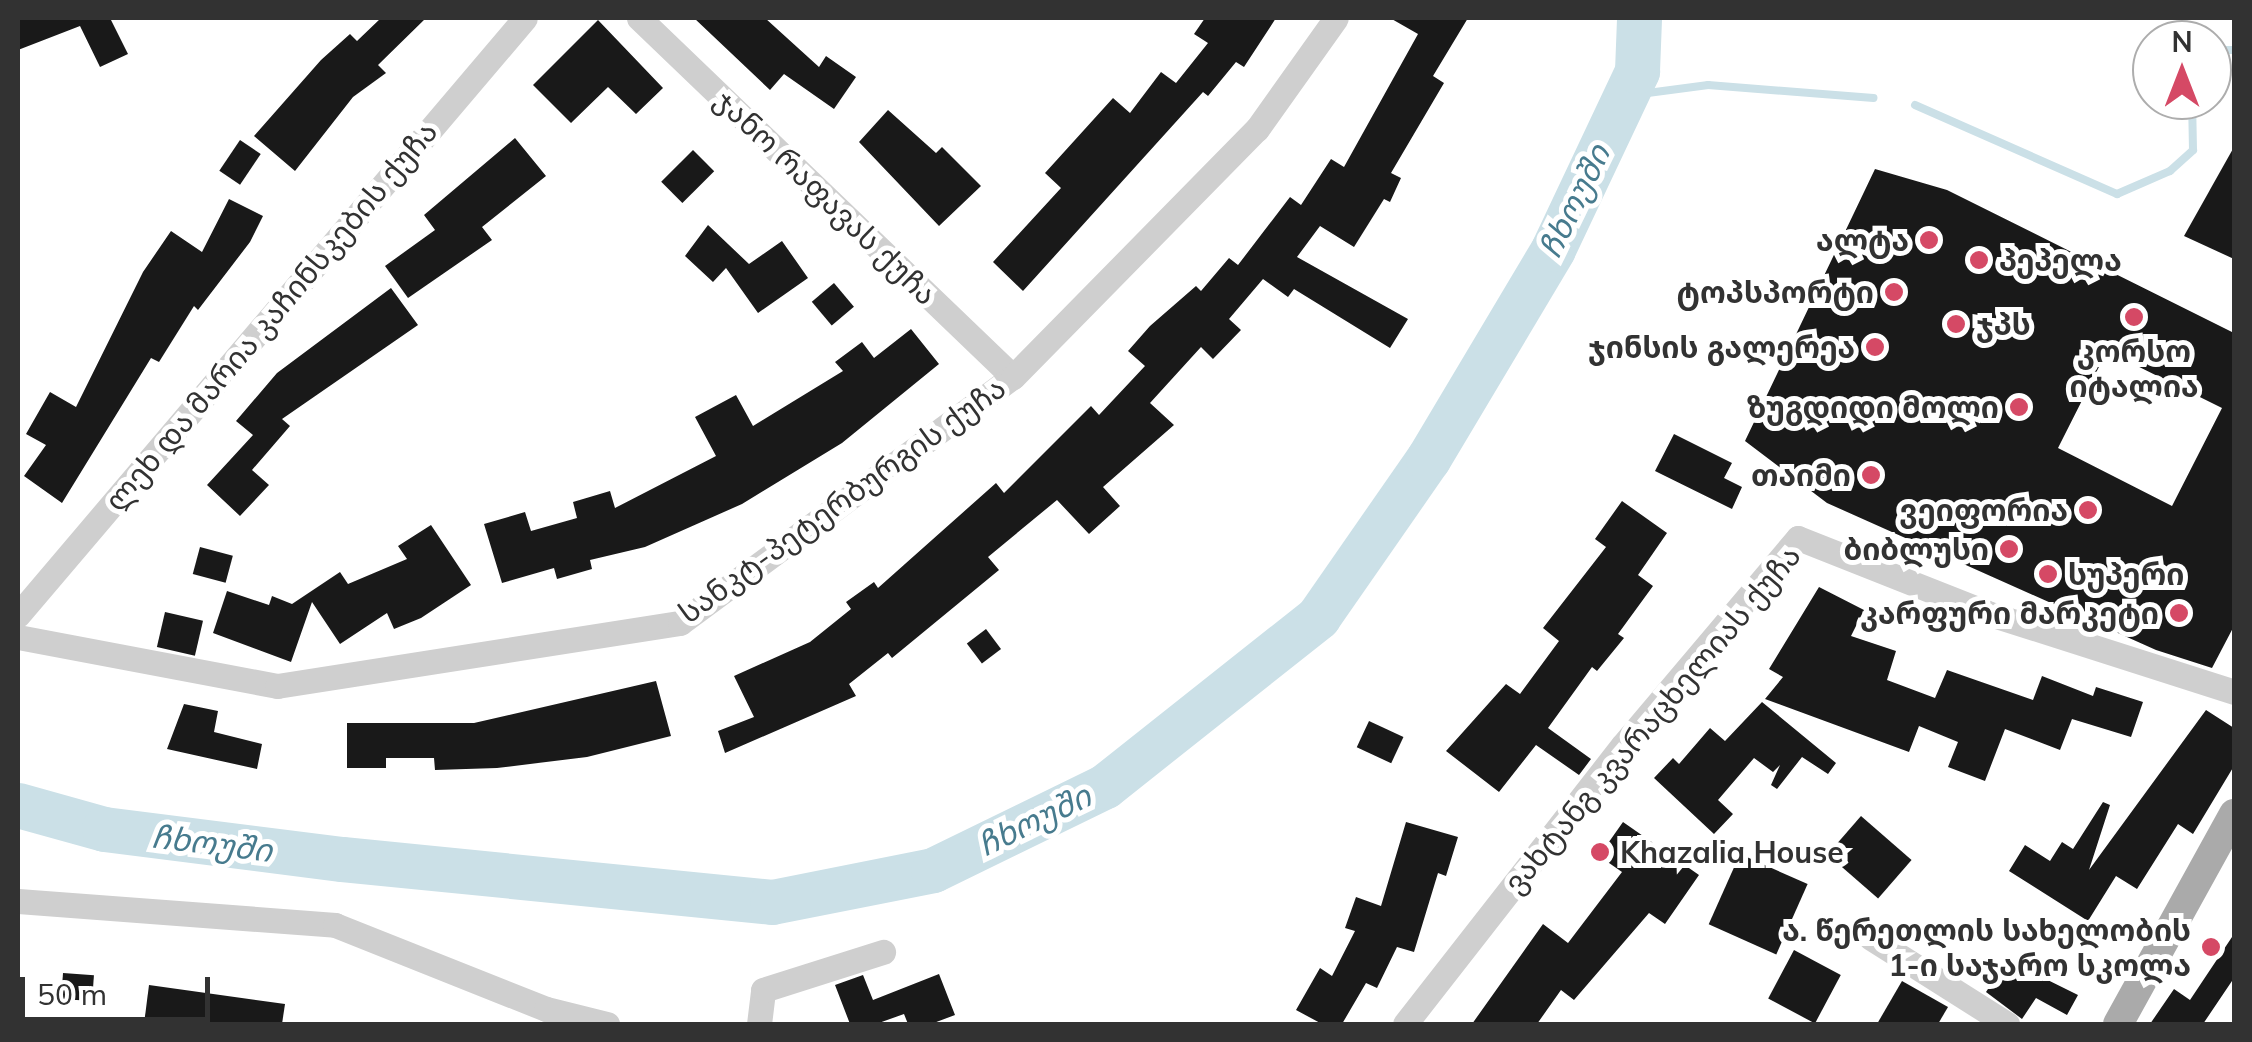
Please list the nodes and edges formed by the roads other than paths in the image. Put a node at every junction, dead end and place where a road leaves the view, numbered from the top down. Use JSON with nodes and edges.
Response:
{"nodes":[{"id":1,"x":525,"y":18,"type":"edge"},
{"id":2,"x":639,"y":18,"type":"edge"},
{"id":3,"x":1336,"y":18,"type":"edge"},
{"id":4,"x":1012,"y":377,"type":"junction"},
{"id":5,"x":18,"y":615,"type":"edge"},
{"id":6,"x":18,"y":637,"type":"edge"},
{"id":7,"x":2234,"y":692,"type":"edge"},
{"id":8,"x":2234,"y":814,"type":"edge"},
{"id":9,"x":18,"y":901,"type":"edge"},
{"id":10,"x":1871,"y":938,"type":"dead end"},
{"id":11,"x":883,"y":952,"type":"dead end"},
{"id":12,"x":607,"y":1024,"type":"edge"},
{"id":13,"x":759,"y":1024,"type":"edge"},
{"id":14,"x":1405,"y":1024,"type":"edge"},
{"id":15,"x":2007,"y":1024,"type":"edge"},
{"id":16,"x":2118,"y":1024,"type":"edge"}],
"edges":[{"from":1,"to":5,"type":"street","name":"ლეხ და მარია კაჩინსკების ქუჩა"},
{"from":2,"to":4,"type":"street","name":"ჯანო რაფავას ქუჩა"},
{"from":3,"to":4,"type":"street","name":"სანკტ-პეტერბურგის ქუჩა"},
{"from":4,"to":6,"type":"street","name":"სანკტ-პეტერბურგის ქუჩა"},
{"from":7,"to":14,"type":"street","name":"ვახტანგ კვარაცხელიას ქუჩა"},
{"from":8,"to":16,"type":"main road"},
{"from":9,"to":12,"type":"street"},
{"from":10,"to":15,"type":"street"},
{"from":11,"to":13,"type":"street"}]}
